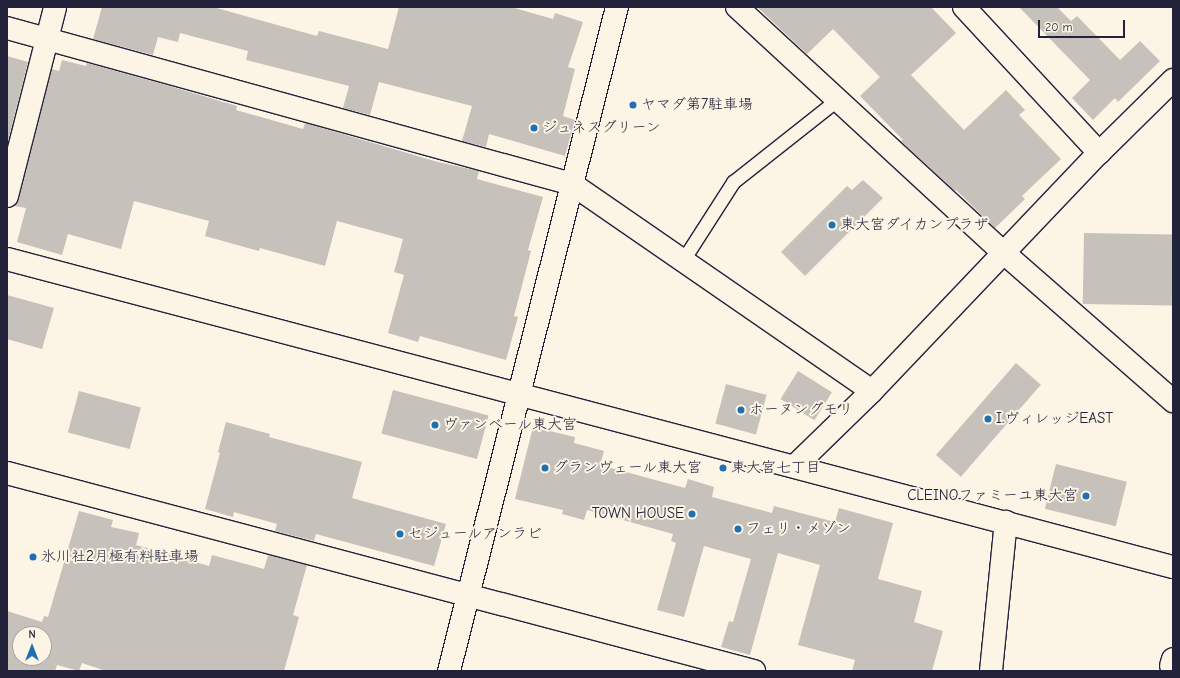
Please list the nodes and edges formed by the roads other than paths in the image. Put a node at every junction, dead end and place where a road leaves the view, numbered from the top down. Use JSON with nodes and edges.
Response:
{"nodes":[{"id":1,"x":55,"y":7,"type":"edge"},
{"id":2,"x":737,"y":7,"type":"edge"},
{"id":3,"x":964,"y":7,"type":"edge"},
{"id":4,"x":612,"y":8,"type":"edge"},
{"id":5,"x":7,"y":28,"type":"edge"},
{"id":6,"x":47,"y":39,"type":"junction"},
{"id":7,"x":1173,"y":80,"type":"edge"},
{"id":8,"x":836,"y":100,"type":"junction"},
{"id":9,"x":1099,"y":153,"type":"junction"},
{"id":10,"x":572,"y":184,"type":"junction"},
{"id":11,"x":7,"y":196,"type":"edge"},
{"id":12,"x":1004,"y":253,"type":"junction"},
{"id":13,"x":7,"y":259,"type":"edge"},
{"id":14,"x":683,"y":260,"type":"junction"},
{"id":15,"x":872,"y":391,"type":"junction"},
{"id":16,"x":519,"y":394,"type":"junction"},
{"id":17,"x":1173,"y":401,"type":"edge"},
{"id":18,"x":795,"y":466,"type":"junction"},
{"id":19,"x":7,"y":473,"type":"edge"},
{"id":20,"x":1006,"y":522,"type":"junction"},
{"id":21,"x":1173,"y":567,"type":"edge"},
{"id":22,"x":468,"y":595,"type":"junction"},
{"id":23,"x":450,"y":671,"type":"edge"},
{"id":24,"x":754,"y":671,"type":"edge"},
{"id":25,"x":991,"y":671,"type":"edge"}],
"edges":[{"from":1,"to":6,"type":"street"},
{"from":2,"to":8,"type":"street"},
{"from":3,"to":9,"type":"street"},
{"from":4,"to":10,"type":"street"},
{"from":5,"to":6,"type":"street"},
{"from":6,"to":10,"type":"street"},
{"from":6,"to":11,"type":"street"},
{"from":7,"to":9,"type":"street"},
{"from":8,"to":12,"type":"street"},
{"from":8,"to":14,"type":"lane"},
{"from":9,"to":12,"type":"street"},
{"from":10,"to":14,"type":"street"},
{"from":10,"to":16,"type":"street"},
{"from":12,"to":15,"type":"street"},
{"from":12,"to":17,"type":"street"},
{"from":13,"to":16,"type":"street"},
{"from":14,"to":15,"type":"street"},
{"from":15,"to":18,"type":"street"},
{"from":16,"to":18,"type":"street"},
{"from":16,"to":22,"type":"street"},
{"from":18,"to":20,"type":"street"},
{"from":19,"to":22,"type":"street"},
{"from":20,"to":21,"type":"street"},
{"from":20,"to":25,"type":"street"},
{"from":22,"to":23,"type":"street"},
{"from":22,"to":24,"type":"street"}]}
